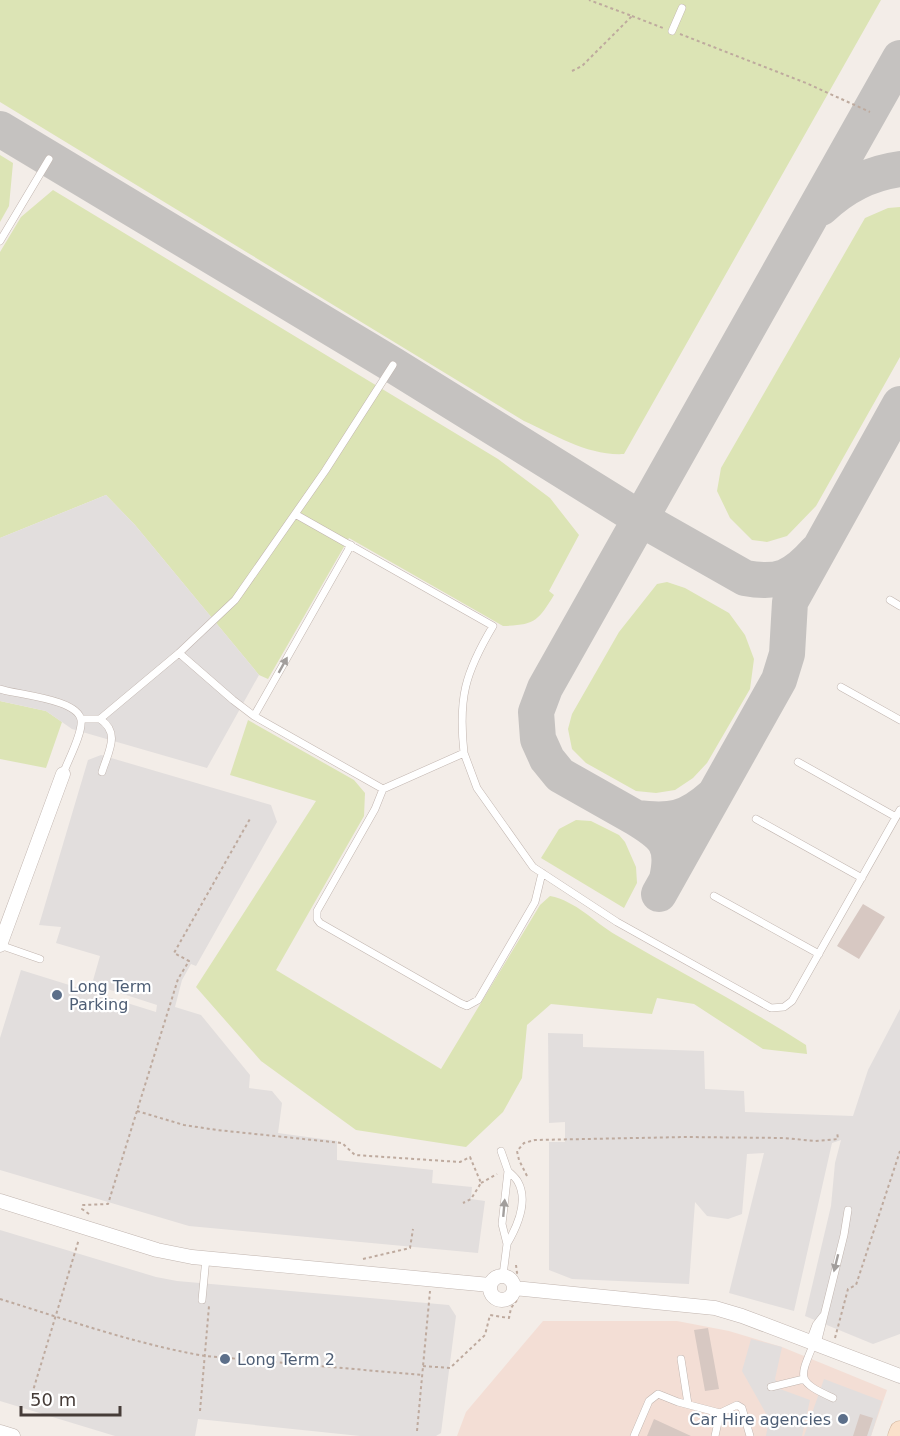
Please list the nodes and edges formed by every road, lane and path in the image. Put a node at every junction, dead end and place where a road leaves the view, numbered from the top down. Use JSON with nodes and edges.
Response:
{"nodes":[{"id":1,"x":589,"y":0,"type":"edge"},
{"id":2,"x":682,"y":8,"type":"dead end"},
{"id":3,"x":632,"y":16,"type":"junction"},
{"id":4,"x":672,"y":32,"type":"junction"},
{"id":5,"x":572,"y":71,"type":"dead end"},
{"id":6,"x":870,"y":112,"type":"dead end"},
{"id":7,"x":49,"y":159,"type":"dead end"},
{"id":8,"x":0,"y":241,"type":"edge"},
{"id":9,"x":393,"y":365,"type":"dead end"},
{"id":10,"x":295,"y":514,"type":"junction"},
{"id":11,"x":351,"y":545,"type":"junction"},
{"id":12,"x":890,"y":600,"type":"dead end"},
{"id":13,"x":900,"y":606,"type":"edge"},
{"id":14,"x":178,"y":653,"type":"junction"},
{"id":15,"x":841,"y":687,"type":"dead end"},
{"id":16,"x":0,"y":689,"type":"edge"},
{"id":17,"x":254,"y":716,"type":"junction"},
{"id":18,"x":81,"y":719,"type":"junction"},
{"id":19,"x":100,"y":719,"type":"junction"},
{"id":20,"x":900,"y":720,"type":"edge"},
{"id":21,"x":464,"y":753,"type":"junction"},
{"id":22,"x":798,"y":762,"type":"dead end"},
{"id":23,"x":102,"y":772,"type":"dead end"},
{"id":24,"x":63,"y":774,"type":"joint"},
{"id":25,"x":382,"y":789,"type":"junction"},
{"id":26,"x":898,"y":813,"type":"edge"},
{"id":27,"x":251,"y":817,"type":"dead end"},
{"id":28,"x":756,"y":819,"type":"dead end"},
{"id":29,"x":542,"y":873,"type":"junction"},
{"id":30,"x":862,"y":878,"type":"junction"},
{"id":31,"x":714,"y":896,"type":"dead end"},
{"id":32,"x":0,"y":945,"type":"edge"},
{"id":33,"x":819,"y":954,"type":"junction"},
{"id":34,"x":40,"y":959,"type":"dead end"},
{"id":35,"x":137,"y":1111,"type":"junction"},
{"id":36,"x":837,"y":1132,"type":"dead end"},
{"id":37,"x":900,"y":1150,"type":"edge"},
{"id":38,"x":501,"y":1151,"type":"dead end"},
{"id":39,"x":508,"y":1171,"type":"junction"},
{"id":40,"x":529,"y":1180,"type":"dead end"},
{"id":41,"x":0,"y":1201,"type":"edge"},
{"id":42,"x":463,"y":1203,"type":"dead end"},
{"id":43,"x":848,"y":1210,"type":"dead end"},
{"id":44,"x":82,"y":1227,"type":"junction"},
{"id":45,"x":413,"y":1229,"type":"dead end"},
{"id":46,"x":109,"y":1235,"type":"junction"},
{"id":47,"x":507,"y":1244,"type":"junction"},
{"id":48,"x":206,"y":1258,"type":"junction"},
{"id":49,"x":515,"y":1262,"type":"dead end"},
{"id":50,"x":349,"y":1272,"type":"junction"},
{"id":51,"x":503,"y":1275,"type":"junction"},
{"id":52,"x":431,"y":1279,"type":"junction"},
{"id":53,"x":490,"y":1285,"type":"junction"},
{"id":54,"x":519,"y":1289,"type":"junction"},
{"id":55,"x":0,"y":1299,"type":"edge"},
{"id":56,"x":206,"y":1301,"type":"joint"},
{"id":57,"x":56,"y":1316,"type":"junction"},
{"id":58,"x":818,"y":1345,"type":"junction"},
{"id":59,"x":205,"y":1356,"type":"junction"},
{"id":60,"x":681,"y":1359,"type":"dead end"},
{"id":61,"x":423,"y":1366,"type":"junction"},
{"id":62,"x":900,"y":1368,"type":"edge"},
{"id":63,"x":882,"y":1369,"type":"junction"},
{"id":64,"x":422,"y":1375,"type":"junction"},
{"id":65,"x":900,"y":1376,"type":"edge"},
{"id":66,"x":804,"y":1379,"type":"junction"},
{"id":67,"x":771,"y":1387,"type":"dead end"},
{"id":68,"x":32,"y":1394,"type":"dead end"},
{"id":69,"x":833,"y":1398,"type":"dead end"},
{"id":70,"x":688,"y":1404,"type":"junction"},
{"id":71,"x":200,"y":1411,"type":"dead end"},
{"id":72,"x":720,"y":1413,"type":"junction"},
{"id":73,"x":417,"y":1431,"type":"dead end"},
{"id":74,"x":900,"y":1431,"type":"edge"},
{"id":75,"x":0,"y":1432,"type":"edge"},
{"id":76,"x":14,"y":1436,"type":"edge"},
{"id":77,"x":634,"y":1436,"type":"edge"},
{"id":78,"x":715,"y":1436,"type":"edge"},
{"id":79,"x":750,"y":1436,"type":"edge"},
{"id":80,"x":898,"y":1436,"type":"edge"}],
"edges":[{"from":1,"to":3,"type":"path"},
{"from":2,"to":4,"type":"lane"},
{"from":3,"to":4,"type":"path"},
{"from":3,"to":5,"type":"path"},
{"from":4,"to":6,"type":"path"},
{"from":7,"to":8,"type":"lane"},
{"from":9,"to":10,"type":"lane"},
{"from":10,"to":11,"type":"lane"},
{"from":10,"to":14,"type":"lane"},
{"from":17,"to":11,"type":"lane","one_way":true},
{"from":11,"to":21,"type":"lane"},
{"from":12,"to":13,"type":"lane"},
{"from":14,"to":17,"type":"lane"},
{"from":14,"to":19,"type":"lane"},
{"from":15,"to":20,"type":"lane"},
{"from":16,"to":18,"type":"lane"},
{"from":17,"to":25,"type":"lane"},
{"from":18,"to":19,"type":"lane"},
{"from":18,"to":24,"type":"lane"},
{"from":19,"to":23,"type":"lane"},
{"from":21,"to":25,"type":"lane"},
{"from":21,"to":29,"type":"lane"},
{"from":22,"to":26,"type":"lane"},
{"from":24,"to":32,"type":"street"},
{"from":25,"to":29,"type":"lane"},
{"from":26,"to":30,"type":"lane"},
{"from":27,"to":35,"type":"path"},
{"from":28,"to":30,"type":"lane"},
{"from":29,"to":33,"type":"lane"},
{"from":30,"to":33,"type":"lane"},
{"from":31,"to":33,"type":"lane"},
{"from":32,"to":34,"type":"lane"},
{"from":35,"to":42,"type":"path"},
{"from":35,"to":46,"type":"path"},
{"from":36,"to":40,"type":"path"},
{"from":37,"to":58,"type":"path"},
{"from":38,"to":39,"type":"lane"},
{"from":47,"to":39,"type":"lane","one_way":true},
{"from":39,"to":47,"type":"lane"},
{"from":41,"to":44,"type":"street"},
{"from":43,"to":58,"type":"lane","one_way":true},
{"from":44,"to":46,"type":"street"},
{"from":44,"to":57,"type":"path"},
{"from":45,"to":50,"type":"path"},
{"from":46,"to":48,"type":"street"},
{"from":47,"to":51,"type":"lane"},
{"from":48,"to":50,"type":"street"},
{"from":48,"to":56,"type":"lane"},
{"from":49,"to":54,"type":"path"},
{"from":50,"to":52,"type":"street"},
{"from":51,"to":53,"type":"street"},
{"from":51,"to":54,"type":"street"},
{"from":52,"to":53,"type":"street"},
{"from":52,"to":61,"type":"path"},
{"from":53,"to":54,"type":"street"},
{"from":54,"to":58,"type":"street"},
{"from":54,"to":61,"type":"path"},
{"from":55,"to":57,"type":"path"},
{"from":56,"to":59,"type":"path"},
{"from":57,"to":59,"type":"path"},
{"from":57,"to":68,"type":"path"},
{"from":58,"to":63,"type":"street"},
{"from":58,"to":66,"type":"lane"},
{"from":59,"to":64,"type":"path"},
{"from":59,"to":71,"type":"path"},
{"from":60,"to":70,"type":"lane"},
{"from":61,"to":64,"type":"path"},
{"from":62,"to":63,"type":"street"},
{"from":63,"to":65,"type":"street"},
{"from":64,"to":73,"type":"path"},
{"from":66,"to":67,"type":"lane"},
{"from":66,"to":69,"type":"lane"},
{"from":70,"to":72,"type":"lane"},
{"from":70,"to":77,"type":"lane"},
{"from":72,"to":78,"type":"lane"},
{"from":72,"to":79,"type":"lane"},
{"from":74,"to":80,"type":"street"},
{"from":75,"to":76,"type":"street"}]}
